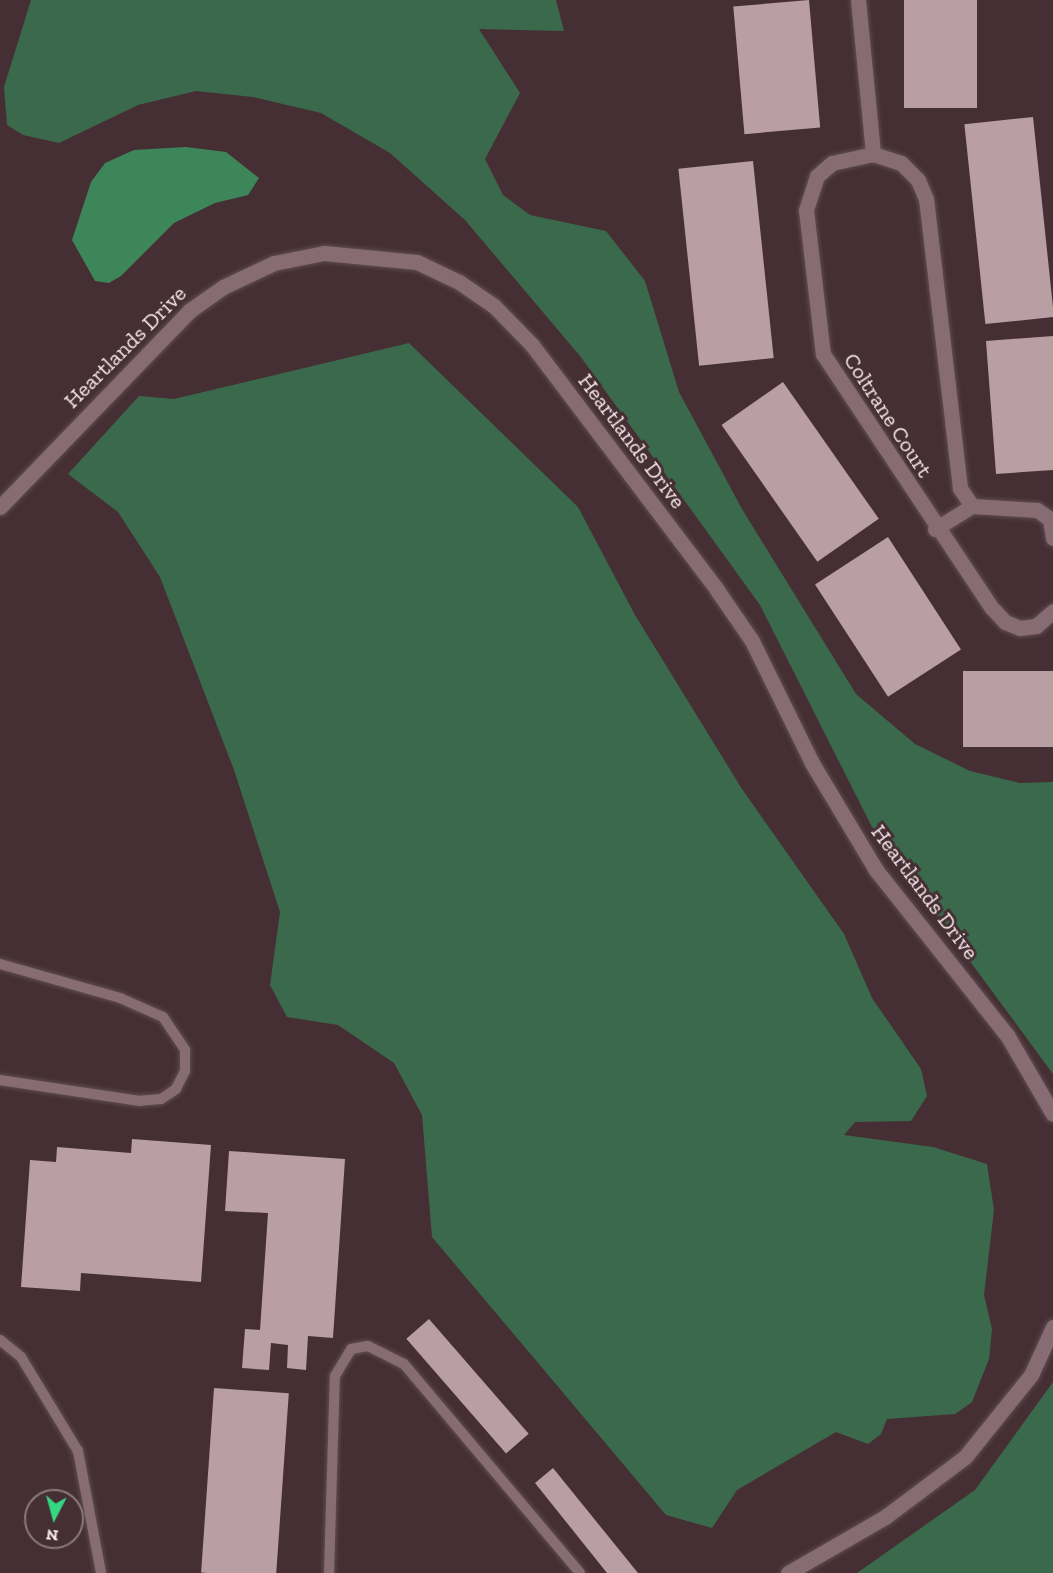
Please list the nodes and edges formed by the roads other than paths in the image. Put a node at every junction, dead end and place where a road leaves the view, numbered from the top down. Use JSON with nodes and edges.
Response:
{"nodes":[{"id":1,"x":858,"y":0,"type":"edge"},
{"id":2,"x":873,"y":154,"type":"junction"},
{"id":3,"x":972,"y":506,"type":"junction"},
{"id":4,"x":0,"y":507,"type":"edge"},
{"id":5,"x":935,"y":529,"type":"junction"},
{"id":6,"x":1053,"y":538,"type":"edge"},
{"id":7,"x":1053,"y":611,"type":"edge"},
{"id":8,"x":0,"y":964,"type":"edge"},
{"id":9,"x":0,"y":1080,"type":"edge"},
{"id":10,"x":1053,"y":1114,"type":"edge"},
{"id":11,"x":1053,"y":1327,"type":"edge"},
{"id":12,"x":0,"y":1340,"type":"edge"},
{"id":13,"x":101,"y":1573,"type":"edge"},
{"id":14,"x":329,"y":1573,"type":"edge"},
{"id":15,"x":580,"y":1573,"type":"edge"},
{"id":16,"x":788,"y":1573,"type":"edge"}],
"edges":[{"from":1,"to":2,"type":"street"},
{"from":2,"to":3,"type":"street","name":"Coltrane Court"},
{"from":2,"to":5,"type":"street","name":"Coltrane Court"},
{"from":3,"to":5,"type":"street"},
{"from":3,"to":6,"type":"street"},
{"from":4,"to":10,"type":"street","name":"Heartlands Drive"},
{"from":5,"to":7,"type":"street","name":"Coltrane Court"},
{"from":8,"to":9,"type":"lane"},
{"from":11,"to":16,"type":"street"},
{"from":12,"to":13,"type":"lane"},
{"from":14,"to":15,"type":"lane"}]}
